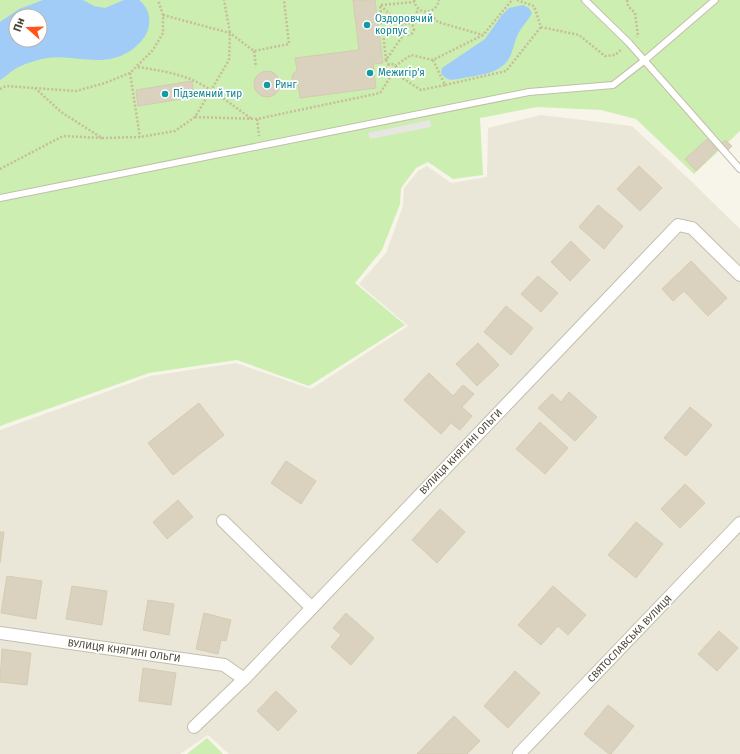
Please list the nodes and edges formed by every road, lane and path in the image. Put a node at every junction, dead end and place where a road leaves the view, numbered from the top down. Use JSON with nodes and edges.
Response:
{"nodes":[{"id":1,"x":158,"y":0,"type":"edge"},
{"id":2,"x":224,"y":0,"type":"edge"},
{"id":3,"x":284,"y":0,"type":"edge"},
{"id":4,"x":439,"y":0,"type":"edge"},
{"id":5,"x":512,"y":0,"type":"edge"},
{"id":6,"x":517,"y":0,"type":"edge"},
{"id":7,"x":585,"y":0,"type":"edge"},
{"id":8,"x":627,"y":0,"type":"edge"},
{"id":9,"x":715,"y":0,"type":"edge"},
{"id":10,"x":414,"y":1,"type":"edge"},
{"id":11,"x":380,"y":5,"type":"junction"},
{"id":12,"x":418,"y":9,"type":"junction"},
{"id":13,"x":428,"y":12,"type":"junction"},
{"id":14,"x":163,"y":15,"type":"junction"},
{"id":15,"x":412,"y":24,"type":"junction"},
{"id":16,"x":402,"y":26,"type":"junction"},
{"id":17,"x":541,"y":27,"type":"junction"},
{"id":18,"x":230,"y":33,"type":"junction"},
{"id":19,"x":404,"y":34,"type":"junction"},
{"id":20,"x":483,"y":35,"type":"junction"},
{"id":21,"x":629,"y":43,"type":"junction"},
{"id":22,"x":254,"y":51,"type":"junction"},
{"id":23,"x":386,"y":60,"type":"junction"},
{"id":24,"x":433,"y":60,"type":"junction"},
{"id":25,"x":645,"y":60,"type":"junction"},
{"id":26,"x":389,"y":65,"type":"junction"},
{"id":27,"x":395,"y":66,"type":"junction"},
{"id":28,"x":138,"y":67,"type":"junction"},
{"id":29,"x":256,"y":67,"type":"dead end"},
{"id":30,"x":130,"y":73,"type":"junction"},
{"id":31,"x":396,"y":74,"type":"junction"},
{"id":32,"x":391,"y":76,"type":"junction"},
{"id":33,"x":445,"y":85,"type":"junction"},
{"id":34,"x":35,"y":88,"type":"junction"},
{"id":35,"x":0,"y":89,"type":"edge"},
{"id":36,"x":211,"y":90,"type":"junction"},
{"id":37,"x":195,"y":117,"type":"junction"},
{"id":38,"x":252,"y":119,"type":"junction"},
{"id":39,"x":258,"y":119,"type":"junction"},
{"id":40,"x":140,"y":137,"type":"junction"},
{"id":41,"x":102,"y":138,"type":"junction"},
{"id":42,"x":261,"y":146,"type":"junction"},
{"id":43,"x":0,"y":169,"type":"edge"},
{"id":44,"x":740,"y":169,"type":"edge"},
{"id":45,"x":0,"y":198,"type":"edge"},
{"id":46,"x":740,"y":275,"type":"edge"},
{"id":47,"x":223,"y":521,"type":"dead end"},
{"id":48,"x":740,"y":523,"type":"edge"},
{"id":49,"x":312,"y":608,"type":"junction"},
{"id":50,"x":0,"y":633,"type":"edge"},
{"id":51,"x":244,"y":679,"type":"junction"},
{"id":52,"x":194,"y":728,"type":"dead end"},
{"id":53,"x":519,"y":754,"type":"edge"}],
"edges":[{"from":1,"to":14,"type":"path"},
{"from":2,"to":18,"type":"path"},
{"from":3,"to":22,"type":"path"},
{"from":4,"to":13,"type":"path"},
{"from":5,"to":20,"type":"path"},
{"from":6,"to":17,"type":"path"},
{"from":7,"to":21,"type":"lane"},
{"from":8,"to":21,"type":"path"},
{"from":9,"to":25,"type":"lane"},
{"from":10,"to":11,"type":"path"},
{"from":10,"to":12,"type":"path"},
{"from":11,"to":16,"type":"path"},
{"from":11,"to":23,"type":"path"},
{"from":12,"to":13,"type":"path"},
{"from":12,"to":15,"type":"path"},
{"from":13,"to":20,"type":"path"},
{"from":14,"to":18,"type":"path"},
{"from":14,"to":28,"type":"path"},
{"from":15,"to":16,"type":"path"},
{"from":15,"to":19,"type":"path"},
{"from":16,"to":19,"type":"path"},
{"from":17,"to":21,"type":"path"},
{"from":17,"to":33,"type":"path"},
{"from":18,"to":22,"type":"path"},
{"from":18,"to":36,"type":"path"},
{"from":19,"to":23,"type":"path"},
{"from":20,"to":24,"type":"path"},
{"from":21,"to":25,"type":"lane"},
{"from":22,"to":29,"type":"path"},
{"from":23,"to":26,"type":"path"},
{"from":24,"to":27,"type":"path"},
{"from":24,"to":33,"type":"path"},
{"from":25,"to":42,"type":"lane"},
{"from":25,"to":44,"type":"lane"},
{"from":26,"to":27,"type":"path"},
{"from":26,"to":32,"type":"path"},
{"from":27,"to":31,"type":"path"},
{"from":28,"to":30,"type":"path"},
{"from":28,"to":36,"type":"path"},
{"from":30,"to":34,"type":"path"},
{"from":30,"to":40,"type":"path"},
{"from":31,"to":32,"type":"path"},
{"from":31,"to":33,"type":"path"},
{"from":32,"to":39,"type":"path"},
{"from":34,"to":35,"type":"path"},
{"from":34,"to":41,"type":"path"},
{"from":36,"to":37,"type":"path"},
{"from":36,"to":38,"type":"path"},
{"from":37,"to":38,"type":"path"},
{"from":37,"to":40,"type":"path"},
{"from":38,"to":39,"type":"path"},
{"from":39,"to":42,"type":"path"},
{"from":40,"to":41,"type":"path"},
{"from":41,"to":43,"type":"path"},
{"from":42,"to":45,"type":"lane"},
{"from":46,"to":49,"type":"street","name":"ВУЛИЦЯ КНЯГИНІ ОЛЬГИ"},
{"from":47,"to":49,"type":"street"},
{"from":48,"to":53,"type":"street","name":"СВЯТОСЛАВСЬКА ВУЛИЦЯ"},
{"from":49,"to":51,"type":"street","name":"ВУЛИЦЯ КНЯГИНІ ОЛЬГИ"},
{"from":50,"to":51,"type":"street","name":"ВУЛИЦЯ КНЯГИНІ ОЛЬГИ"},
{"from":51,"to":52,"type":"street","name":"ВУЛИЦЯ КНЯГИНІ ОЛЬГИ"}]}
